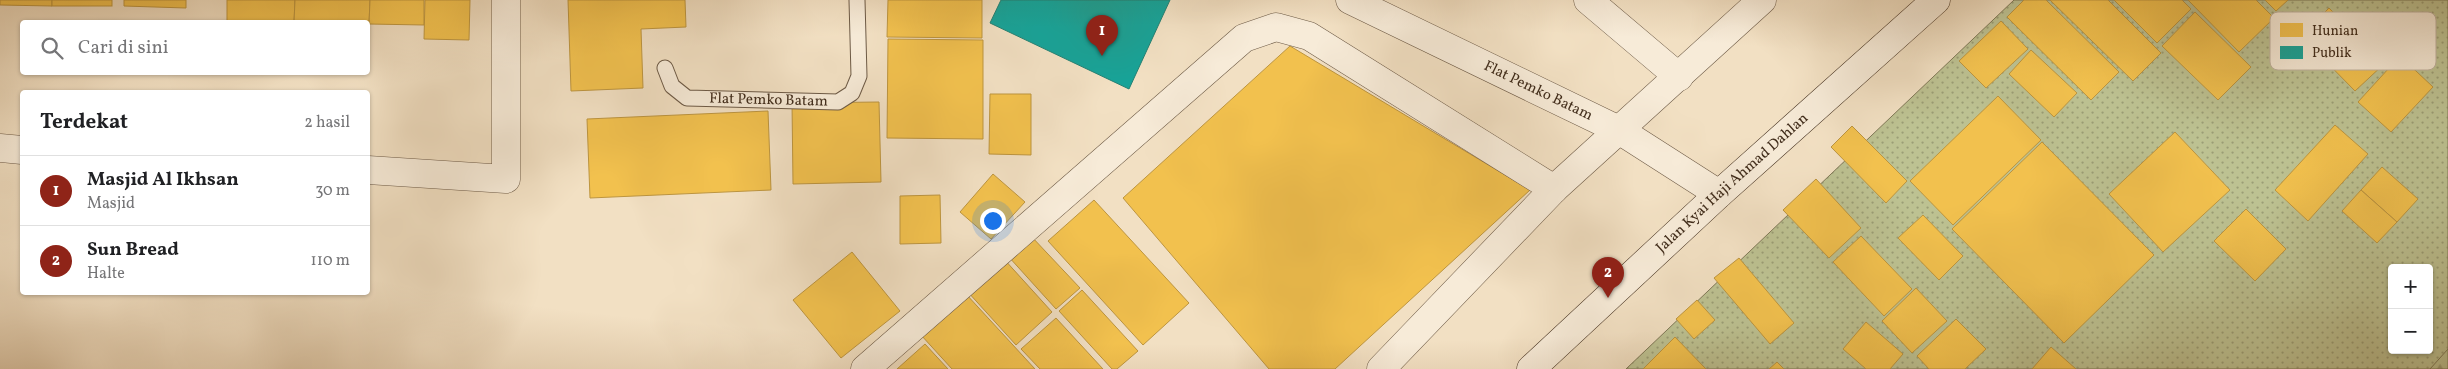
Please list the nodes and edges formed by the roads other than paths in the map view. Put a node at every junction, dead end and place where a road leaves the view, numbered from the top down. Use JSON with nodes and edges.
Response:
{"nodes":[{"id":1,"x":506,"y":0,"type":"edge"},
{"id":2,"x":857,"y":0,"type":"edge"},
{"id":3,"x":1350,"y":0,"type":"edge"},
{"id":4,"x":1588,"y":0,"type":"edge"},
{"id":5,"x":1762,"y":0,"type":"edge"},
{"id":6,"x":1936,"y":0,"type":"edge"},
{"id":7,"x":665,"y":68,"type":"dead end"},
{"id":8,"x":1679,"y":77,"type":"junction"},
{"id":9,"x":1619,"y":130,"type":"junction"},
{"id":10,"x":0,"y":148,"type":"edge"},
{"id":11,"x":20,"y":150,"type":"edge"},
{"id":12,"x":370,"y":170,"type":"edge"},
{"id":13,"x":1554,"y":189,"type":"junction"},
{"id":14,"x":1720,"y":194,"type":"junction"},
{"id":15,"x":865,"y":369,"type":"edge"},
{"id":16,"x":1381,"y":369,"type":"edge"},
{"id":17,"x":1531,"y":369,"type":"edge"}],
"edges":[{"from":1,"to":12,"type":"street"},
{"from":2,"to":7,"type":"lane","name":"Flat Pemko Batam"},
{"from":3,"to":9,"type":"street","name":"Flat Pemko Batam"},
{"from":4,"to":8,"type":"street"},
{"from":5,"to":8,"type":"street"},
{"from":6,"to":14,"type":"street","name":"Jalan Kyai Haji Ahmad Dahlan"},
{"from":8,"to":9,"type":"street"},
{"from":9,"to":13,"type":"street"},
{"from":9,"to":14,"type":"street","name":"Flat Pemko Batam"},
{"from":10,"to":11,"type":"street"},
{"from":13,"to":15,"type":"street"},
{"from":13,"to":16,"type":"street"},
{"from":14,"to":17,"type":"street","name":"Jalan Kyai Haji Ahmad Dahlan"}]}
